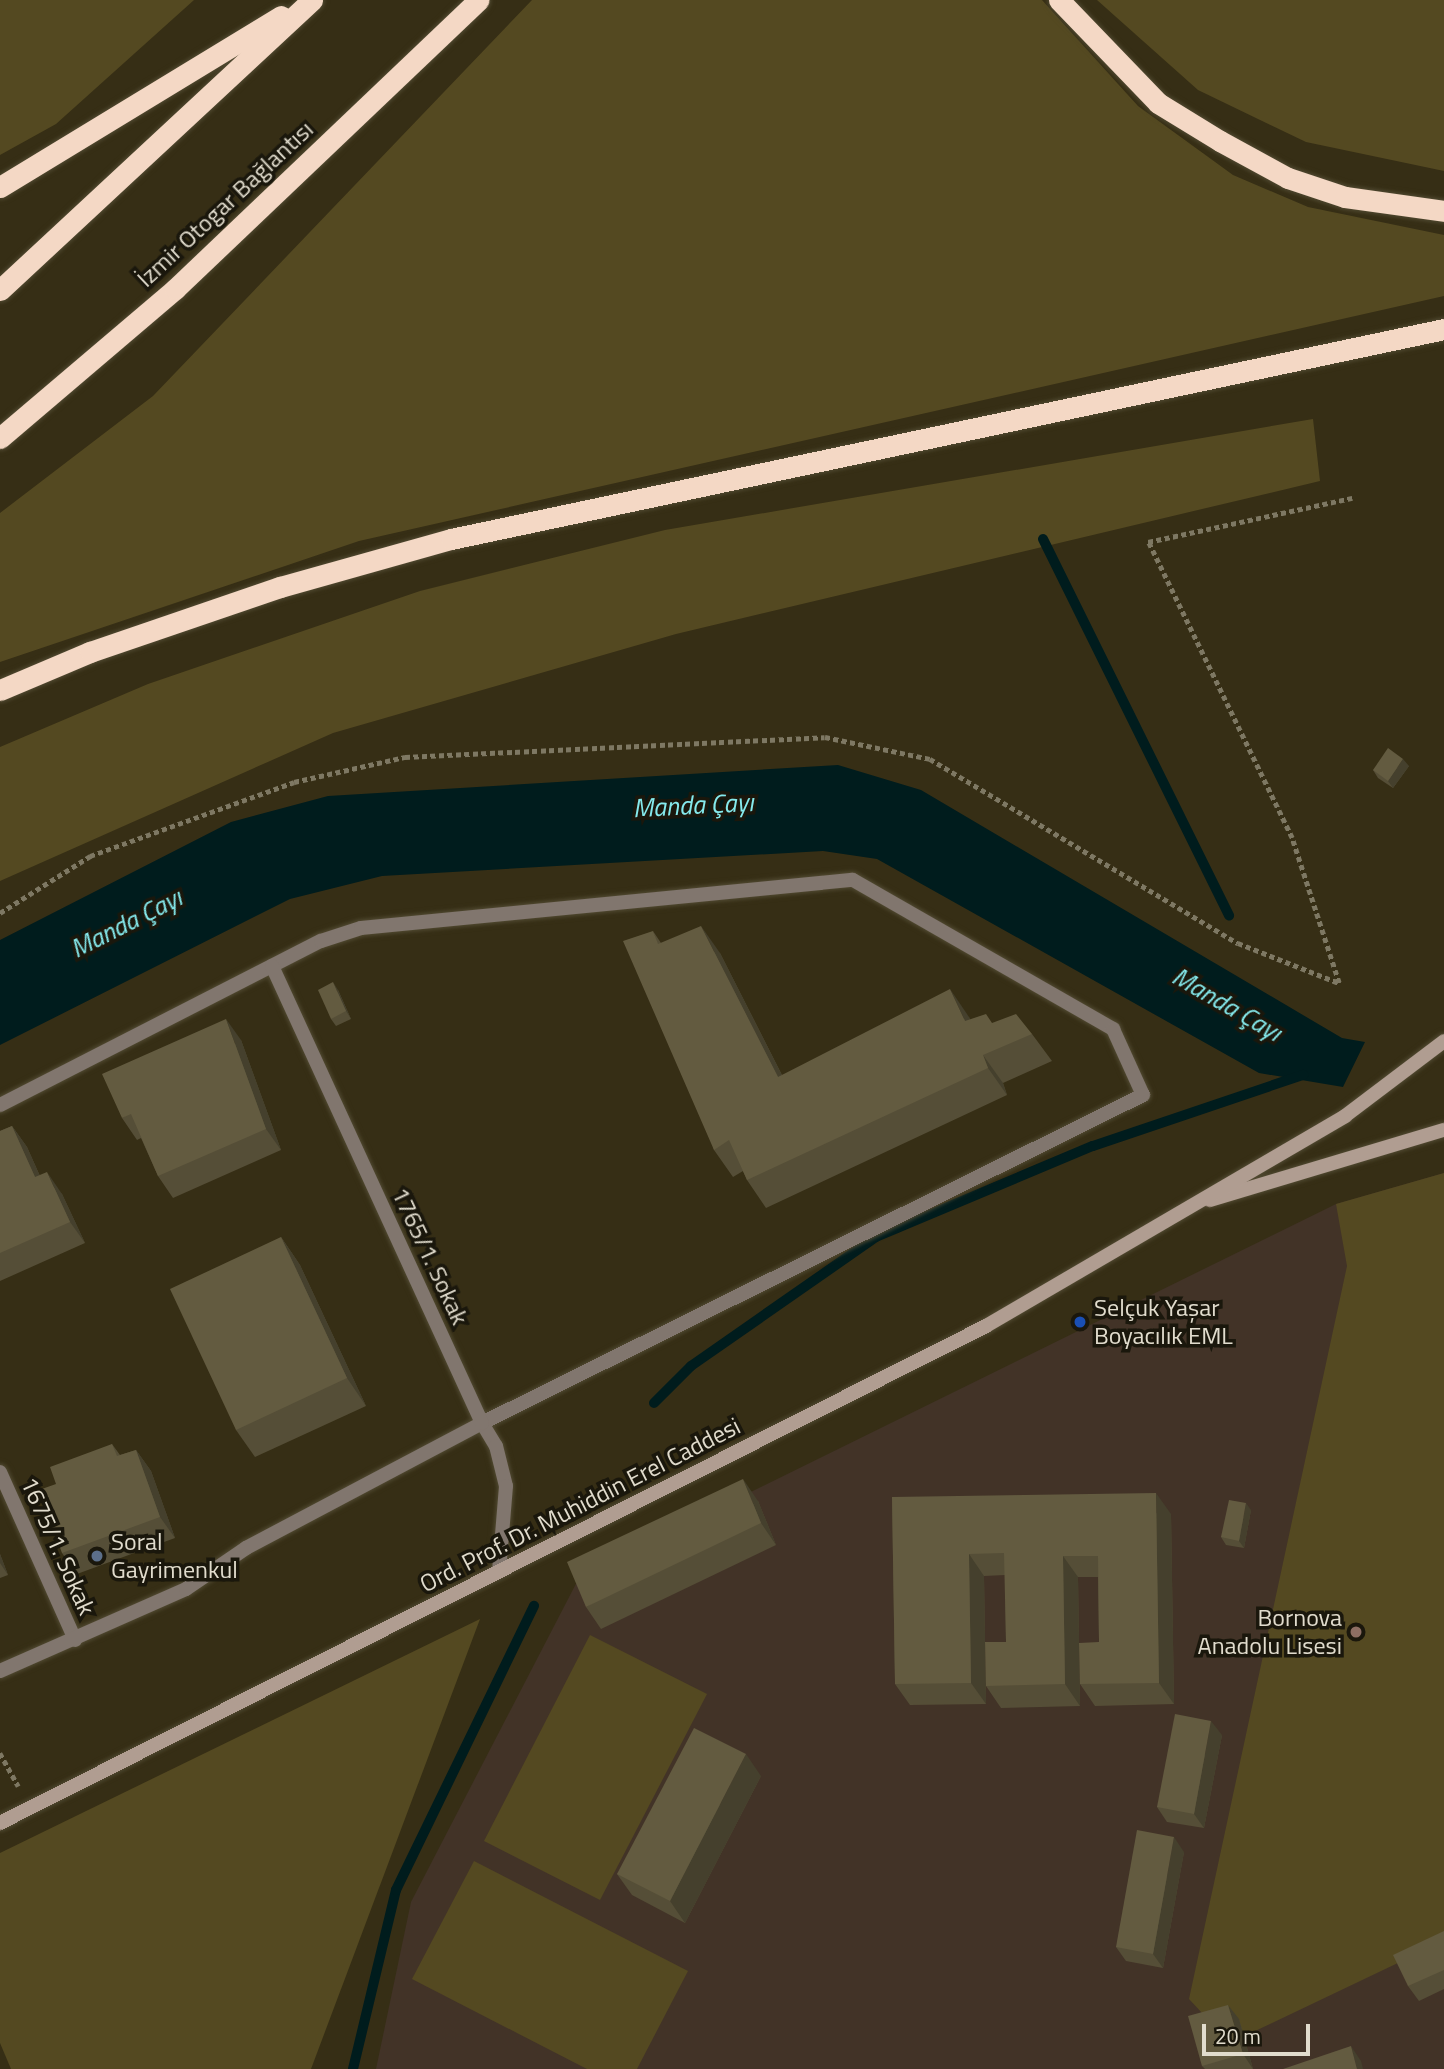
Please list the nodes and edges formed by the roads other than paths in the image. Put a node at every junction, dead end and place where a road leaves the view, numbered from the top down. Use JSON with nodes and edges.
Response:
{"nodes":[{"id":1,"x":310,"y":0,"type":"edge"},
{"id":2,"x":480,"y":0,"type":"edge"},
{"id":3,"x":1059,"y":0,"type":"edge"},
{"id":4,"x":0,"y":187,"type":"edge"},
{"id":5,"x":1444,"y":211,"type":"edge"},
{"id":6,"x":0,"y":290,"type":"edge"},
{"id":7,"x":1444,"y":329,"type":"edge"},
{"id":8,"x":0,"y":438,"type":"edge"},
{"id":9,"x":0,"y":690,"type":"edge"},
{"id":10,"x":272,"y":966,"type":"junction"},
{"id":11,"x":1444,"y":1041,"type":"edge"},
{"id":12,"x":0,"y":1105,"type":"edge"},
{"id":13,"x":1444,"y":1130,"type":"edge"},
{"id":14,"x":1172,"y":1212,"type":"junction"},
{"id":15,"x":482,"y":1423,"type":"junction"},
{"id":16,"x":0,"y":1472,"type":"edge"},
{"id":17,"x":499,"y":1572,"type":"junction"},
{"id":18,"x":75,"y":1640,"type":"junction"},
{"id":19,"x":0,"y":1671,"type":"edge"},
{"id":20,"x":0,"y":1824,"type":"edge"}],
"edges":[{"from":1,"to":4,"type":"highway"},
{"from":1,"to":6,"type":"highway"},
{"from":2,"to":8,"type":"highway","name":"İzmir Otogar Bağlantısı"},
{"from":3,"to":5,"type":"highway"},
{"from":7,"to":9,"type":"highway"},
{"from":10,"to":12,"type":"street"},
{"from":10,"to":15,"type":"street","name":"1765/1. Sokak"},
{"from":10,"to":15,"type":"street"},
{"from":11,"to":14,"type":"main road","name":"Ord. Prof. Dr. Muhiddin Erel Caddesi"},
{"from":13,"to":14,"type":"main road","name":"Ord. Prof. Dr. Muhiddin Erel Caddesi"},
{"from":14,"to":17,"type":"main road","name":"Ord. Prof. Dr. Muhiddin Erel Caddesi"},
{"from":15,"to":17,"type":"street","name":"1765/1. Sokak"},
{"from":15,"to":18,"type":"street"},
{"from":16,"to":18,"type":"street","name":"1675/1. Sokak"},
{"from":17,"to":20,"type":"main road","name":"Ord. Prof. Dr. Muhiddin Erel Caddesi"},
{"from":18,"to":19,"type":"street","name":"1675/1. Sokak"}]}
